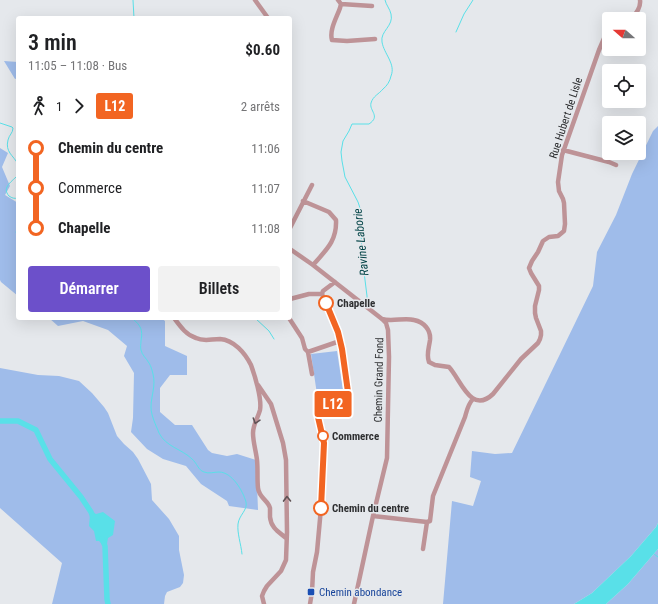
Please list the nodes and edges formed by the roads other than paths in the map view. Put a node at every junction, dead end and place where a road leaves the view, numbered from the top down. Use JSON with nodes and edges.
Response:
{"nodes":[{"id":1,"x":255,"y":0,"type":"edge"},
{"id":2,"x":640,"y":0,"type":"edge"},
{"id":3,"x":340,"y":2,"type":"edge"},
{"id":4,"x":372,"y":6,"type":"dead end"},
{"id":5,"x":636,"y":12,"type":"edge"},
{"id":6,"x":267,"y":16,"type":"edge"},
{"id":7,"x":375,"y":39,"type":"dead end"},
{"id":8,"x":602,"y":43,"type":"edge"},
{"id":9,"x":563,"y":150,"type":"junction"},
{"id":10,"x":616,"y":165,"type":"dead end"},
{"id":11,"x":312,"y":185,"type":"dead end"},
{"id":12,"x":303,"y":201,"type":"junction"},
{"id":13,"x":292,"y":224,"type":"edge"},
{"id":14,"x":292,"y":250,"type":"edge"},
{"id":15,"x":313,"y":265,"type":"junction"},
{"id":16,"x":335,"y":282,"type":"junction"},
{"id":17,"x":322,"y":294,"type":"junction"},
{"id":18,"x":292,"y":298,"type":"edge"},
{"id":19,"x":382,"y":319,"type":"junction"},
{"id":20,"x":176,"y":320,"type":"edge"},
{"id":21,"x":290,"y":320,"type":"edge"},
{"id":22,"x":340,"y":341,"type":"junction"},
{"id":23,"x":308,"y":352,"type":"junction"},
{"id":24,"x":312,"y":374,"type":"dead end"},
{"id":25,"x":257,"y":383,"type":"junction"},
{"id":26,"x":473,"y":399,"type":"junction"},
{"id":27,"x":316,"y":400,"type":"dead end"},
{"id":28,"x":320,"y":408,"type":"junction"},
{"id":29,"x":373,"y":516,"type":"junction"},
{"id":30,"x":427,"y":522,"type":"junction"},
{"id":31,"x":286,"y":538,"type":"junction"},
{"id":32,"x":424,"y":549,"type":"dead end"},
{"id":33,"x":264,"y":604,"type":"edge"},
{"id":34,"x":310,"y":604,"type":"edge"},
{"id":35,"x":354,"y":604,"type":"edge"}],
"edges":[{"from":1,"to":6,"type":"street"},
{"from":2,"to":5,"type":"street"},
{"from":3,"to":4,"type":"street"},
{"from":3,"to":7,"type":"street"},
{"from":8,"to":9,"type":"street","name":"Rue Hubert de Lisle"},
{"from":9,"to":10,"type":"street"},
{"from":9,"to":26,"type":"street","name":"Rue Hubert de Lisle"},
{"from":11,"to":12,"type":"street"},
{"from":12,"to":13,"type":"street"},
{"from":12,"to":15,"type":"street"},
{"from":14,"to":15,"type":"street"},
{"from":15,"to":16,"type":"street"},
{"from":16,"to":17,"type":"street"},
{"from":16,"to":19,"type":"street"},
{"from":17,"to":18,"type":"street"},
{"from":17,"to":22,"type":"street"},
{"from":19,"to":26,"type":"street"},
{"from":19,"to":29,"type":"street","name":"Chemin Grand Fond"},
{"from":20,"to":25,"type":"street"},
{"from":21,"to":23,"type":"street"},
{"from":22,"to":23,"type":"street"},
{"from":22,"to":28,"type":"street"},
{"from":23,"to":24,"type":"street"},
{"from":31,"to":25,"type":"street","one_way":true},
{"from":25,"to":31,"type":"street","one_way":true},
{"from":26,"to":30,"type":"street"},
{"from":27,"to":28,"type":"street"},
{"from":28,"to":34,"type":"street"},
{"from":29,"to":30,"type":"street"},
{"from":29,"to":35,"type":"street","name":"Chemin Grand Fond"},
{"from":30,"to":32,"type":"street"},
{"from":31,"to":33,"type":"street"}]}
